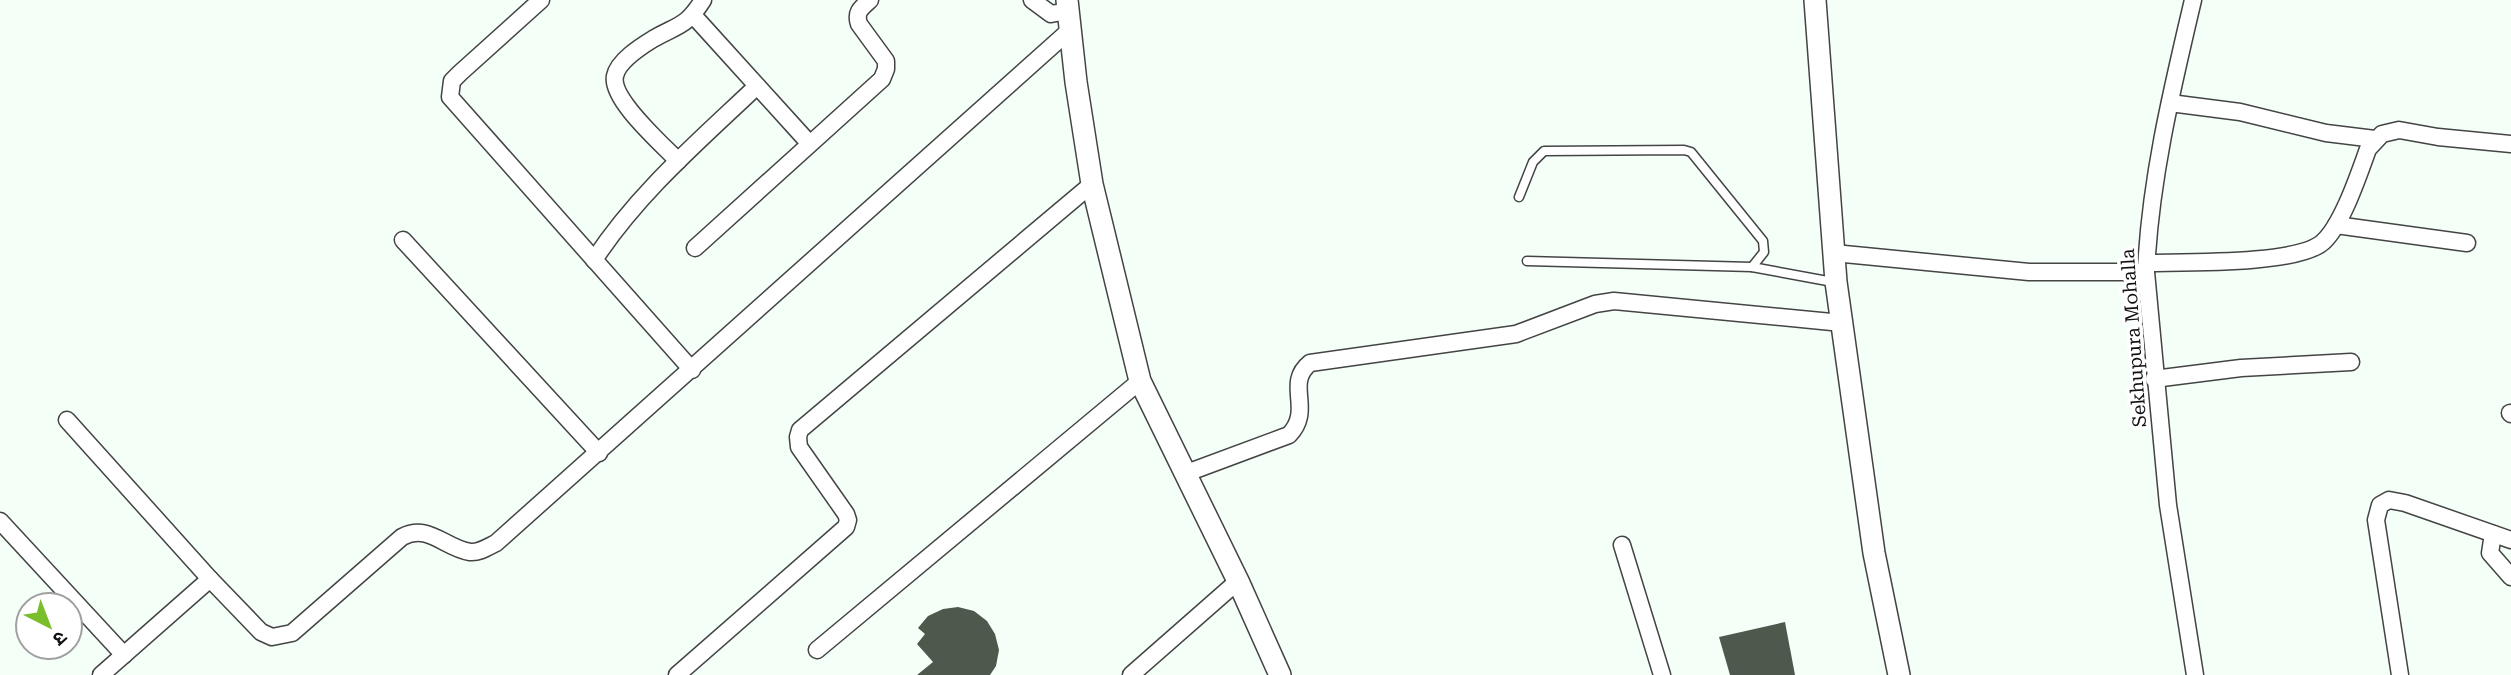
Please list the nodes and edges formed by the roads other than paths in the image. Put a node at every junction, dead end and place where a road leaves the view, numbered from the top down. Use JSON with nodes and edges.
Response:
{"nodes":[{"id":1,"x":541,"y":0,"type":"edge"},
{"id":2,"x":703,"y":0,"type":"edge"},
{"id":3,"x":870,"y":0,"type":"edge"},
{"id":4,"x":1032,"y":0,"type":"edge"},
{"id":5,"x":1815,"y":0,"type":"edge"},
{"id":6,"x":2193,"y":0,"type":"edge"},
{"id":7,"x":1068,"y":14,"type":"edge"},
{"id":8,"x":693,"y":15,"type":"junction"},
{"id":9,"x":758,"y":86,"type":"junction"},
{"id":10,"x":2170,"y":103,"type":"junction"},
{"id":11,"x":2375,"y":139,"type":"junction"},
{"id":12,"x":809,"y":143,"type":"junction"},
{"id":13,"x":2511,"y":144,"type":"edge"},
{"id":14,"x":678,"y":161,"type":"junction"},
{"id":15,"x":1092,"y":184,"type":"junction"},
{"id":16,"x":1519,"y":197,"type":"dead end"},
{"id":17,"x":2336,"y":225,"type":"junction"},
{"id":18,"x":403,"y":240,"type":"dead end"},
{"id":19,"x":2467,"y":243,"type":"dead end"},
{"id":20,"x":695,"y":248,"type":"dead end"},
{"id":21,"x":1834,"y":253,"type":"junction"},
{"id":22,"x":594,"y":260,"type":"junction"},
{"id":23,"x":1527,"y":261,"type":"dead end"},
{"id":24,"x":1752,"y":267,"type":"junction"},
{"id":25,"x":2147,"y":267,"type":"junction"},
{"id":26,"x":1836,"y":282,"type":"junction"},
{"id":27,"x":1842,"y":323,"type":"junction"},
{"id":28,"x":2351,"y":362,"type":"dead end"},
{"id":29,"x":692,"y":370,"type":"junction"},
{"id":30,"x":2154,"y":379,"type":"junction"},
{"id":31,"x":1140,"y":381,"type":"junction"},
{"id":32,"x":67,"y":421,"type":"dead end"},
{"id":33,"x":599,"y":453,"type":"junction"},
{"id":34,"x":1184,"y":474,"type":"junction"},
{"id":35,"x":0,"y":521,"type":"edge"},
{"id":36,"x":2493,"y":534,"type":"junction"},
{"id":37,"x":2511,"y":540,"type":"edge"},
{"id":38,"x":1622,"y":545,"type":"dead end"},
{"id":39,"x":2511,"y":578,"type":"edge"},
{"id":40,"x":210,"y":579,"type":"junction"},
{"id":41,"x":1238,"y":581,"type":"junction"},
{"id":42,"x":817,"y":650,"type":"dead end"},
{"id":43,"x":124,"y":655,"type":"junction"},
{"id":44,"x":108,"y":673,"type":"edge"},
{"id":45,"x":677,"y":675,"type":"edge"},
{"id":46,"x":1131,"y":675,"type":"edge"},
{"id":47,"x":1280,"y":675,"type":"edge"},
{"id":48,"x":1662,"y":675,"type":"edge"},
{"id":49,"x":1899,"y":675,"type":"edge"},
{"id":50,"x":2195,"y":675,"type":"edge"},
{"id":51,"x":2400,"y":675,"type":"edge"}],
"edges":[{"from":1,"to":22,"type":"street"},
{"from":2,"to":8,"type":"street"},
{"from":3,"to":12,"type":"street"},
{"from":4,"to":7,"type":"street"},
{"from":5,"to":21,"type":"street"},
{"from":6,"to":10,"type":"street","name":"Sekhupura Mohalla"},
{"from":7,"to":15,"type":"street"},
{"from":7,"to":29,"type":"street"},
{"from":8,"to":9,"type":"street"},
{"from":8,"to":14,"type":"street"},
{"from":9,"to":12,"type":"street"},
{"from":9,"to":14,"type":"street"},
{"from":10,"to":11,"type":"street"},
{"from":10,"to":25,"type":"street","name":"Sekhupura Mohalla"},
{"from":11,"to":13,"type":"street"},
{"from":11,"to":17,"type":"street"},
{"from":12,"to":20,"type":"street"},
{"from":14,"to":22,"type":"street"},
{"from":15,"to":31,"type":"street"},
{"from":15,"to":45,"type":"street"},
{"from":16,"to":24,"type":"lane"},
{"from":17,"to":19,"type":"street"},
{"from":17,"to":25,"type":"street"},
{"from":18,"to":33,"type":"street"},
{"from":21,"to":25,"type":"street"},
{"from":21,"to":26,"type":"street"},
{"from":22,"to":29,"type":"street"},
{"from":23,"to":24,"type":"lane"},
{"from":24,"to":26,"type":"lane"},
{"from":25,"to":30,"type":"street","name":"Sekhupura Mohalla"},
{"from":26,"to":27,"type":"street"},
{"from":27,"to":34,"type":"street"},
{"from":27,"to":49,"type":"street"},
{"from":28,"to":30,"type":"street"},
{"from":29,"to":33,"type":"street"},
{"from":30,"to":50,"type":"street","name":"Sekhupura Mohalla"},
{"from":31,"to":34,"type":"street"},
{"from":31,"to":42,"type":"street"},
{"from":32,"to":40,"type":"street"},
{"from":33,"to":40,"type":"street"},
{"from":34,"to":41,"type":"street"},
{"from":35,"to":43,"type":"street"},
{"from":36,"to":37,"type":"street"},
{"from":36,"to":39,"type":"street"},
{"from":36,"to":51,"type":"street"},
{"from":38,"to":48,"type":"street"},
{"from":40,"to":43,"type":"street"},
{"from":41,"to":46,"type":"street"},
{"from":41,"to":47,"type":"street"},
{"from":43,"to":44,"type":"street"}]}
